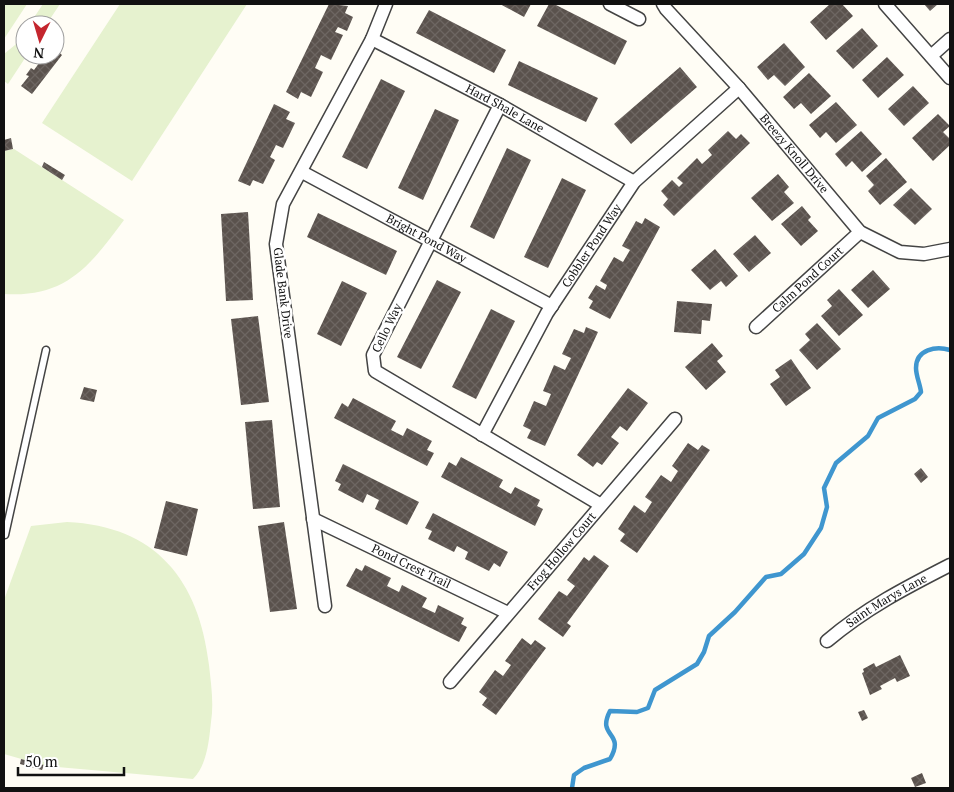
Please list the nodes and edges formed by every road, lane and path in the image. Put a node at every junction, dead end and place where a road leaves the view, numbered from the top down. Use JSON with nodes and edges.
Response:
{"nodes":[{"id":1,"x":386,"y":4,"type":"edge"},
{"id":2,"x":610,"y":4,"type":"edge"},
{"id":3,"x":663,"y":4,"type":"edge"},
{"id":4,"x":885,"y":4,"type":"edge"},
{"id":5,"x":639,"y":19,"type":"dead end"},
{"id":6,"x":372,"y":39,"type":"junction"},
{"id":7,"x":950,"y":40,"type":"edge"},
{"id":8,"x":932,"y":56,"type":"junction"},
{"id":9,"x":950,"y":78,"type":"edge"},
{"id":10,"x":739,"y":88,"type":"junction"},
{"id":11,"x":500,"y":105,"type":"junction"},
{"id":12,"x":302,"y":172,"type":"junction"},
{"id":13,"x":634,"y":182,"type":"junction"},
{"id":14,"x":860,"y":232,"type":"junction"},
{"id":15,"x":431,"y":241,"type":"junction"},
{"id":16,"x":950,"y":250,"type":"edge"},
{"id":17,"x":552,"y":306,"type":"junction"},
{"id":18,"x":756,"y":327,"type":"dead end"},
{"id":19,"x":46,"y":350,"type":"dead end"},
{"id":20,"x":675,"y":419,"type":"dead end"},
{"id":21,"x":482,"y":435,"type":"junction"},
{"id":22,"x":601,"y":505,"type":"junction"},
{"id":23,"x":313,"y":520,"type":"junction"},
{"id":24,"x":5,"y":535,"type":"edge"},
{"id":25,"x":950,"y":565,"type":"edge"},
{"id":26,"x":325,"y":606,"type":"dead end"},
{"id":27,"x":508,"y":613,"type":"junction"},
{"id":28,"x":827,"y":641,"type":"dead end"},
{"id":29,"x":450,"y":682,"type":"dead end"}],
"edges":[{"from":1,"to":6,"type":"street","name":"Glade Bank Drive"},
{"from":2,"to":5,"type":"street"},
{"from":3,"to":10,"type":"street","name":"Breezy Knoll Drive"},
{"from":4,"to":8,"type":"street"},
{"from":6,"to":11,"type":"street","name":"Hard Shale Lane"},
{"from":6,"to":12,"type":"street","name":"Glade Bank Drive"},
{"from":7,"to":8,"type":"street"},
{"from":8,"to":9,"type":"street"},
{"from":10,"to":13,"type":"street","name":"Cobbler Pond Way"},
{"from":10,"to":14,"type":"street","name":"Breezy Knoll Drive"},
{"from":11,"to":13,"type":"street","name":"Hard Shale Lane"},
{"from":11,"to":15,"type":"street","name":"Cello Way"},
{"from":12,"to":15,"type":"street","name":"Bright Pond Way"},
{"from":12,"to":23,"type":"street","name":"Glade Bank Drive"},
{"from":13,"to":17,"type":"street","name":"Cobbler Pond Way"},
{"from":14,"to":16,"type":"street","name":"Breezy Knoll Drive"},
{"from":14,"to":18,"type":"street","name":"Calm Pond Court"},
{"from":15,"to":17,"type":"street","name":"Bright Pond Way"},
{"from":15,"to":21,"type":"street","name":"Cello Way"},
{"from":17,"to":21,"type":"street","name":"Cobbler Pond Way"},
{"from":19,"to":24,"type":"lane"},
{"from":20,"to":22,"type":"street","name":"Frog Hollow Court"},
{"from":21,"to":22,"type":"street","name":"Cello Way"},
{"from":22,"to":27,"type":"street","name":"Frog Hollow Court"},
{"from":23,"to":26,"type":"street","name":"Glade Bank Drive"},
{"from":23,"to":27,"type":"street","name":"Pond Crest Trail"},
{"from":25,"to":28,"type":"street","name":"Saint Marys Lane"},
{"from":27,"to":29,"type":"street","name":"Frog Hollow Court"}]}
